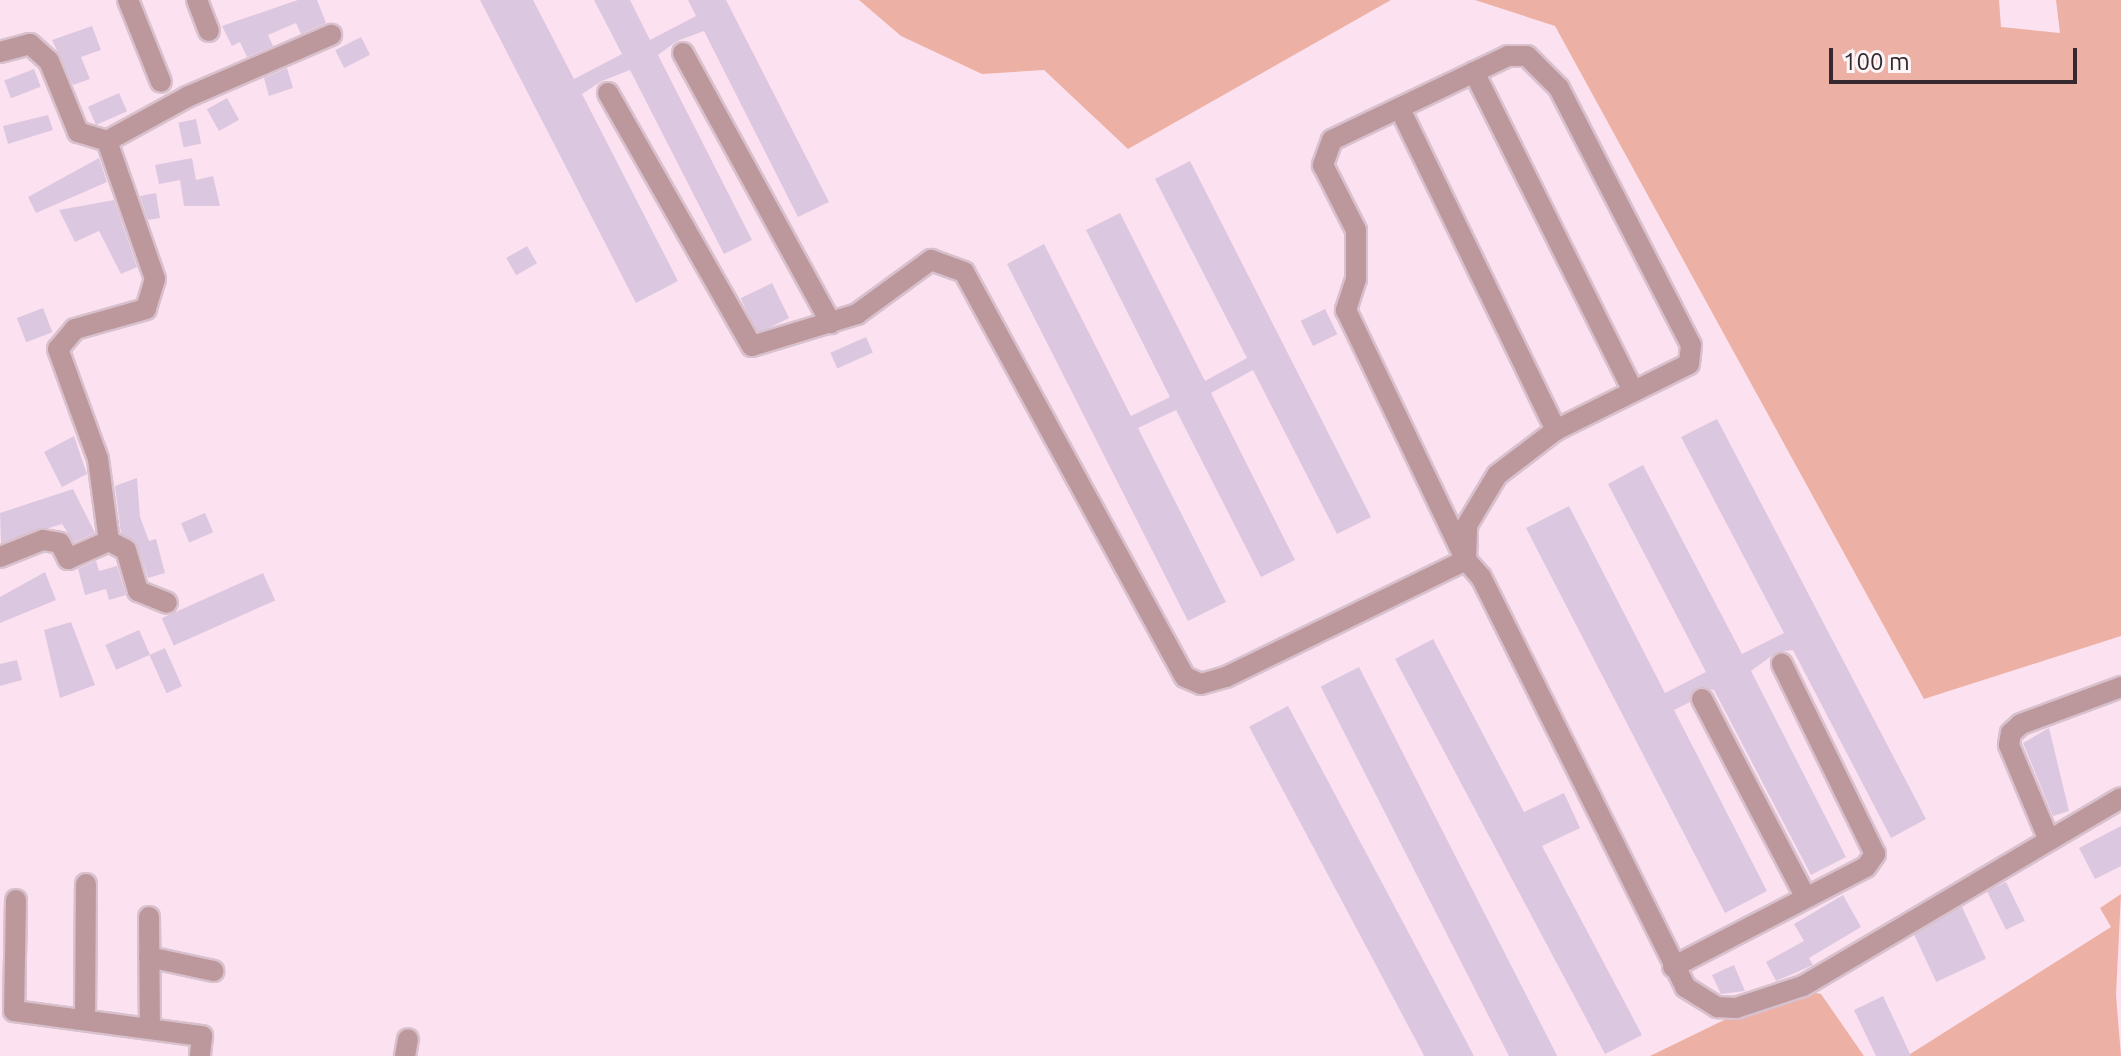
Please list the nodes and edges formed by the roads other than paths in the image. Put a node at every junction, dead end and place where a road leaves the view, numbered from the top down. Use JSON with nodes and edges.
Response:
{"nodes":[{"id":1,"x":128,"y":0,"type":"edge"},
{"id":2,"x":197,"y":0,"type":"edge"},
{"id":3,"x":209,"y":31,"type":"dead end"},
{"id":4,"x":331,"y":35,"type":"dead end"},
{"id":5,"x":0,"y":52,"type":"edge"},
{"id":6,"x":683,"y":53,"type":"dead end"},
{"id":7,"x":1474,"y":72,"type":"junction"},
{"id":8,"x":161,"y":82,"type":"dead end"},
{"id":9,"x":608,"y":93,"type":"dead end"},
{"id":10,"x":1400,"y":109,"type":"junction"},
{"id":11,"x":107,"y":141,"type":"junction"},
{"id":12,"x":831,"y":323,"type":"junction"},
{"id":13,"x":1632,"y":389,"type":"junction"},
{"id":14,"x":1556,"y":430,"type":"junction"},
{"id":15,"x":109,"y":541,"type":"junction"},
{"id":16,"x":0,"y":557,"type":"edge"},
{"id":17,"x":1466,"y":560,"type":"junction"},
{"id":18,"x":167,"y":603,"type":"dead end"},
{"id":19,"x":1782,"y":664,"type":"dead end"},
{"id":20,"x":2121,"y":687,"type":"edge"},
{"id":21,"x":1702,"y":699,"type":"dead end"},
{"id":22,"x":2121,"y":798,"type":"edge"},
{"id":23,"x":2048,"y":838,"type":"junction"},
{"id":24,"x":86,"y":884,"type":"dead end"},
{"id":25,"x":1805,"y":896,"type":"junction"},
{"id":26,"x":16,"y":900,"type":"dead end"},
{"id":27,"x":149,"y":917,"type":"dead end"},
{"id":28,"x":149,"y":957,"type":"junction"},
{"id":29,"x":1673,"y":967,"type":"junction"},
{"id":30,"x":213,"y":971,"type":"dead end"},
{"id":31,"x":85,"y":1020,"type":"junction"},
{"id":32,"x":150,"y":1028,"type":"junction"},
{"id":33,"x":200,"y":1056,"type":"edge"}],
"edges":[{"from":1,"to":8,"type":"street"},
{"from":2,"to":3,"type":"street"},
{"from":4,"to":11,"type":"street"},
{"from":5,"to":11,"type":"street"},
{"from":6,"to":12,"type":"street"},
{"from":7,"to":10,"type":"street"},
{"from":7,"to":13,"type":"street"},
{"from":7,"to":13,"type":"street"},
{"from":9,"to":12,"type":"street"},
{"from":10,"to":14,"type":"street"},
{"from":10,"to":17,"type":"street"},
{"from":11,"to":15,"type":"street"},
{"from":12,"to":17,"type":"street"},
{"from":13,"to":14,"type":"street"},
{"from":14,"to":17,"type":"street"},
{"from":15,"to":16,"type":"street"},
{"from":15,"to":18,"type":"street"},
{"from":17,"to":29,"type":"street"},
{"from":19,"to":25,"type":"street"},
{"from":20,"to":23,"type":"street"},
{"from":21,"to":25,"type":"street"},
{"from":22,"to":23,"type":"street"},
{"from":23,"to":29,"type":"street"},
{"from":24,"to":31,"type":"street"},
{"from":25,"to":29,"type":"street"},
{"from":26,"to":31,"type":"street"},
{"from":27,"to":28,"type":"street"},
{"from":28,"to":30,"type":"street"},
{"from":28,"to":32,"type":"street"},
{"from":31,"to":32,"type":"street"},
{"from":32,"to":33,"type":"street"}]}
